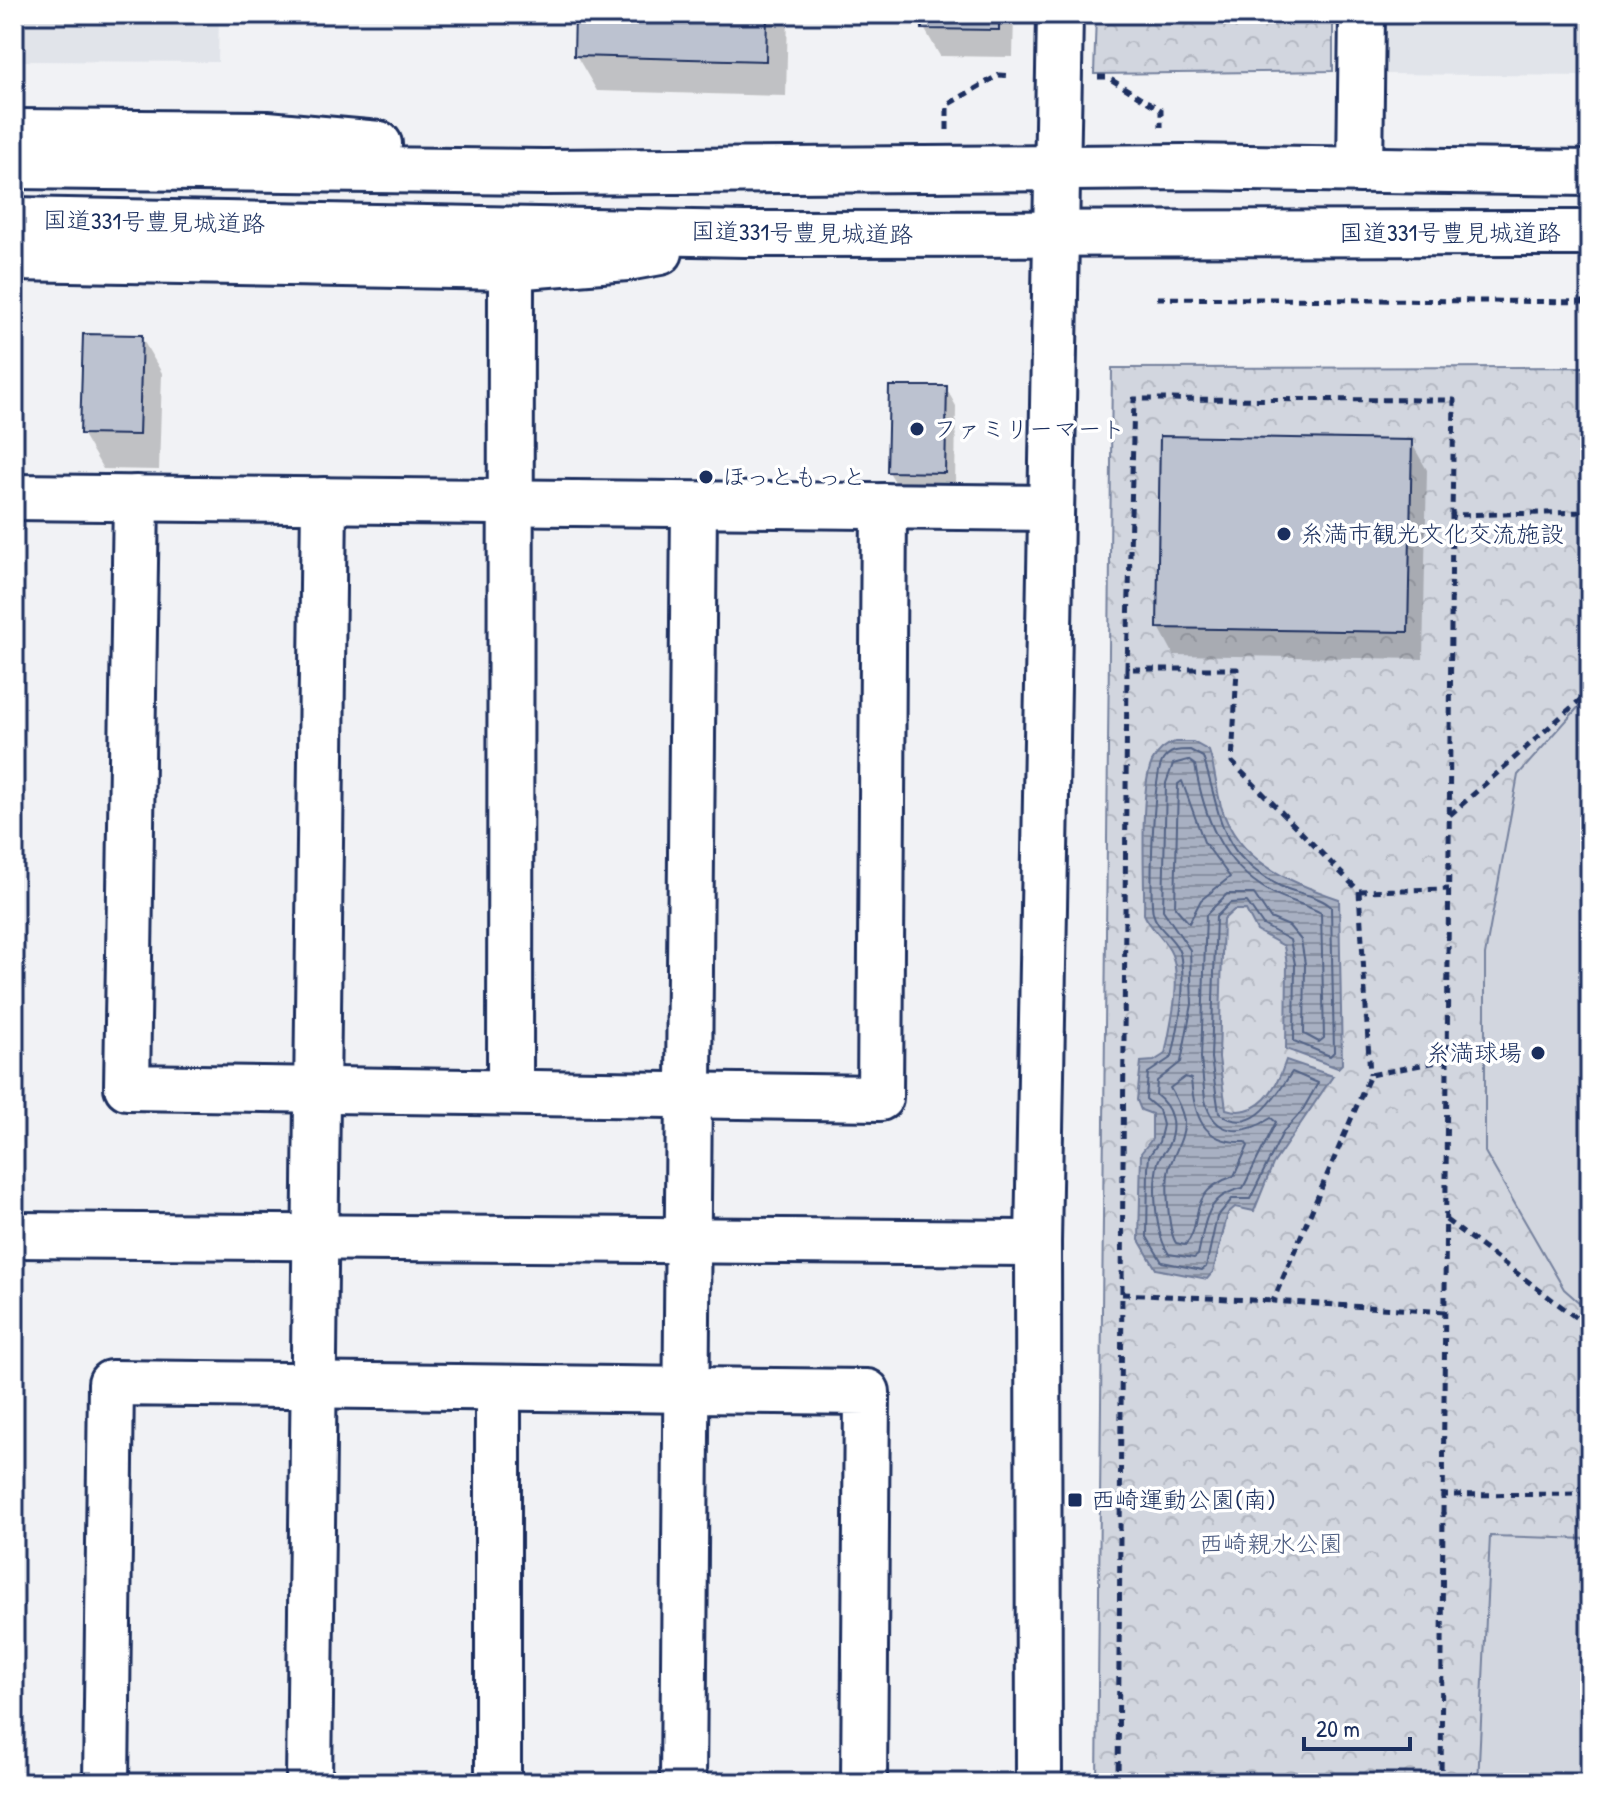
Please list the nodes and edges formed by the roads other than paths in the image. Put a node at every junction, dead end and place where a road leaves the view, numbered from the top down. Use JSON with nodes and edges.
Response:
{"nodes":[{"id":1,"x":1060,"y":14,"type":"edge"},
{"id":2,"x":1362,"y":14,"type":"edge"},
{"id":3,"x":14,"y":132,"type":"edge"},
{"id":4,"x":14,"y":166,"type":"edge"},
{"id":5,"x":1059,"y":167,"type":"junction"},
{"id":6,"x":1360,"y":170,"type":"junction"},
{"id":7,"x":562,"y":172,"type":"junction"},
{"id":8,"x":1590,"y":173,"type":"edge"},
{"id":9,"x":14,"y":220,"type":"edge"},
{"id":10,"x":1590,"y":233,"type":"edge"},
{"id":11,"x":745,"y":234,"type":"junction"},
{"id":12,"x":1058,"y":234,"type":"junction"},
{"id":13,"x":14,"y":258,"type":"edge"},
{"id":14,"x":511,"y":267,"type":"junction"},
{"id":15,"x":14,"y":497,"type":"edge"},
{"id":16,"x":136,"y":498,"type":"junction"},
{"id":17,"x":324,"y":500,"type":"junction"},
{"id":18,"x":511,"y":502,"type":"junction"},
{"id":19,"x":694,"y":505,"type":"junction"},
{"id":20,"x":884,"y":506,"type":"junction"},
{"id":21,"x":1051,"y":508,"type":"junction"},
{"id":22,"x":317,"y":1092,"type":"junction"},
{"id":23,"x":510,"y":1092,"type":"junction"},
{"id":24,"x":689,"y":1095,"type":"junction"},
{"id":25,"x":14,"y":1235,"type":"edge"},
{"id":26,"x":316,"y":1237,"type":"junction"},
{"id":27,"x":688,"y":1240,"type":"junction"},
{"id":28,"x":1038,"y":1243,"type":"junction"},
{"id":29,"x":314,"y":1385,"type":"junction"},
{"id":30,"x":498,"y":1389,"type":"junction"},
{"id":31,"x":686,"y":1392,"type":"junction"},
{"id":32,"x":106,"y":1783,"type":"edge"},
{"id":33,"x":309,"y":1783,"type":"edge"},
{"id":34,"x":498,"y":1783,"type":"edge"},
{"id":35,"x":683,"y":1783,"type":"edge"},
{"id":36,"x":864,"y":1783,"type":"edge"},
{"id":37,"x":1039,"y":1783,"type":"edge"}],
"edges":[{"from":1,"to":5,"type":"main road"},
{"from":2,"to":6,"type":"main road"},
{"from":3,"to":7,"type":"main road"},
{"from":4,"to":7,"type":"main road"},
{"from":5,"to":6,"type":"main road"},
{"from":5,"to":7,"type":"main road"},
{"from":5,"to":12,"type":"main road"},
{"from":6,"to":8,"type":"main road"},
{"from":9,"to":11,"type":"main road","name":"国道331号豊見城道路"},
{"from":10,"to":12,"type":"main road","name":"国道331号豊見城道路"},
{"from":11,"to":12,"type":"main road","name":"国道331号豊見城道路"},
{"from":11,"to":14,"type":"main road"},
{"from":12,"to":21,"type":"main road"},
{"from":13,"to":14,"type":"main road"},
{"from":14,"to":18,"type":"main road"},
{"from":15,"to":16,"type":"main road"},
{"from":16,"to":17,"type":"main road"},
{"from":16,"to":22,"type":"main road"},
{"from":17,"to":18,"type":"main road"},
{"from":17,"to":22,"type":"main road"},
{"from":18,"to":19,"type":"main road"},
{"from":18,"to":23,"type":"main road"},
{"from":19,"to":20,"type":"main road"},
{"from":19,"to":24,"type":"main road"},
{"from":20,"to":21,"type":"main road"},
{"from":20,"to":24,"type":"main road"},
{"from":21,"to":28,"type":"main road"},
{"from":22,"to":23,"type":"main road"},
{"from":22,"to":26,"type":"main road"},
{"from":23,"to":24,"type":"main road"},
{"from":24,"to":27,"type":"main road"},
{"from":25,"to":26,"type":"main road"},
{"from":26,"to":27,"type":"main road"},
{"from":26,"to":29,"type":"main road"},
{"from":27,"to":28,"type":"main road"},
{"from":27,"to":31,"type":"main road"},
{"from":28,"to":37,"type":"main road"},
{"from":29,"to":30,"type":"main road"},
{"from":29,"to":32,"type":"main road"},
{"from":29,"to":33,"type":"main road"},
{"from":30,"to":31,"type":"main road"},
{"from":30,"to":34,"type":"main road"},
{"from":31,"to":35,"type":"main road"},
{"from":31,"to":36,"type":"main road"}]}
